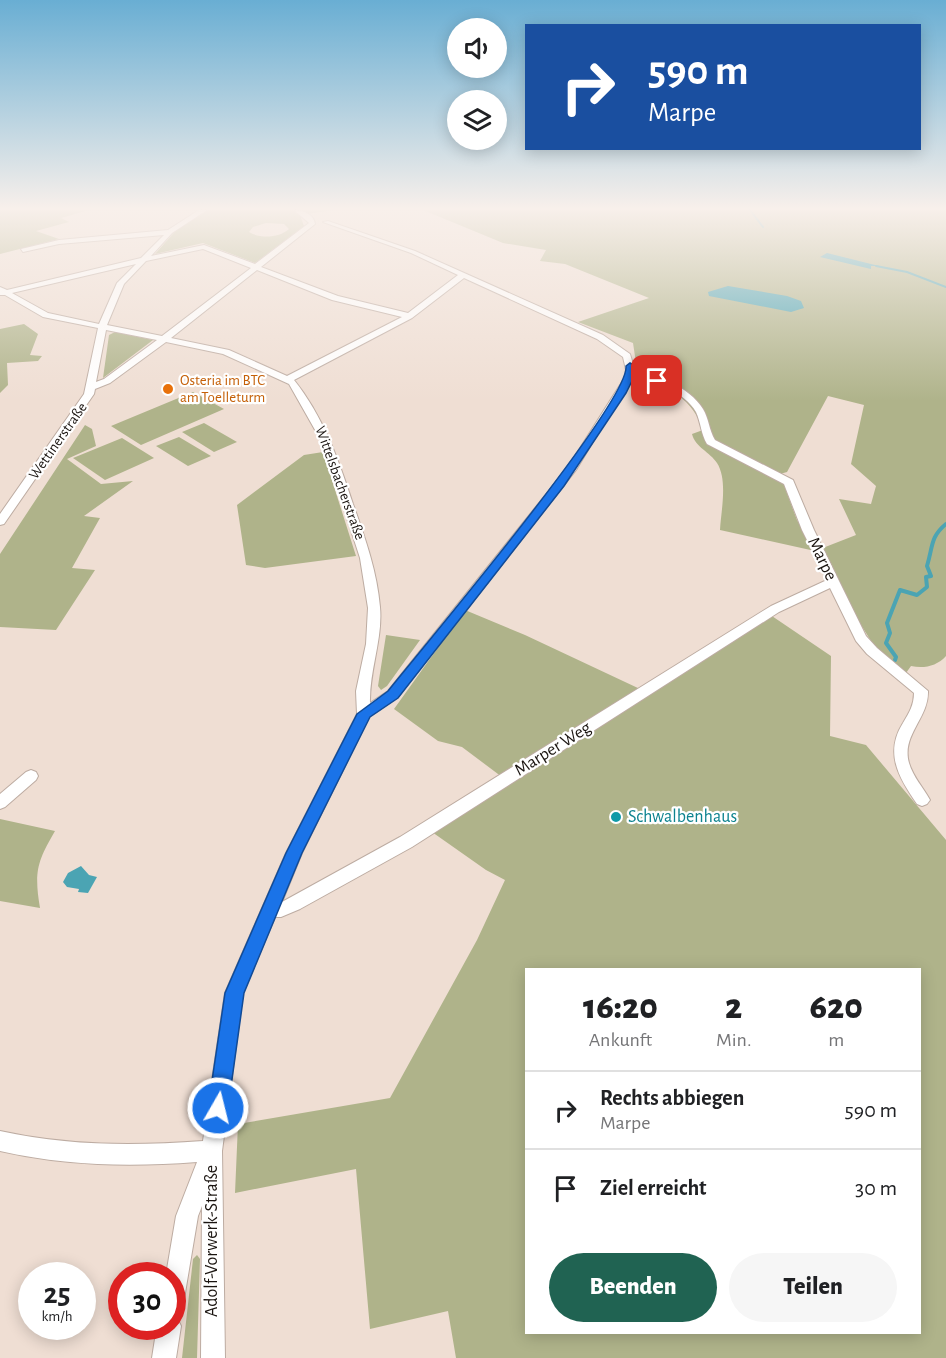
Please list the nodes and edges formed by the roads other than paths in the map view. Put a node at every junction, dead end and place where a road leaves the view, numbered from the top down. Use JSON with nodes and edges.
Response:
{"nodes":[{"id":1,"x":80,"y":273,"type":"edge"},
{"id":2,"x":130,"y":273,"type":"edge"},
{"id":3,"x":249,"y":273,"type":"edge"},
{"id":4,"x":270,"y":273,"type":"edge"},
{"id":5,"x":465,"y":274,"type":"joint"},
{"id":6,"x":2,"y":291,"type":"edge"},
{"id":7,"x":408,"y":316,"type":"junction"},
{"id":8,"x":102,"y":327,"type":"junction"},
{"id":9,"x":163,"y":340,"type":"junction"},
{"id":10,"x":630,"y":366,"type":"junction"},
{"id":11,"x":289,"y":379,"type":"junction"},
{"id":12,"x":92,"y":387,"type":"junction"},
{"id":13,"x":0,"y":522,"type":"edge"},
{"id":14,"x":833,"y":582,"type":"junction"},
{"id":15,"x":364,"y":714,"type":"junction"},
{"id":16,"x":31,"y":776,"type":"dead end"},
{"id":17,"x":922,"y":800,"type":"dead end"},
{"id":18,"x":0,"y":803,"type":"edge"},
{"id":19,"x":270,"y":909,"type":"junction"},
{"id":20,"x":0,"y":1141,"type":"edge"},
{"id":21,"x":212,"y":1151,"type":"junction"},
{"id":22,"x":179,"y":1262,"type":"edge"},
{"id":23,"x":167,"y":1340,"type":"edge"},
{"id":24,"x":164,"y":1358,"type":"edge"},
{"id":25,"x":213,"y":1358,"type":"edge"}],
"edges":[{"from":1,"to":6,"type":"street"},
{"from":2,"to":8,"type":"street","name":"Wettinerstraße"},
{"from":3,"to":9,"type":"street"},
{"from":4,"to":7,"type":"street"},
{"from":5,"to":7,"type":"street"},
{"from":5,"to":10,"type":"street"},
{"from":6,"to":8,"type":"street"},
{"from":7,"to":11,"type":"street"},
{"from":8,"to":9,"type":"street"},
{"from":8,"to":12,"type":"street","name":"Wettinerstraße"},
{"from":9,"to":11,"type":"street"},
{"from":9,"to":12,"type":"street"},
{"from":10,"to":14,"type":"street","name":"Marpe"},
{"from":10,"to":15,"type":"street","name":"Adolf-Vorwerk-Straße"},
{"from":11,"to":15,"type":"street","name":"Wittelsbacherstraße"},
{"from":12,"to":13,"type":"street","name":"Wettinerstraße"},
{"from":14,"to":17,"type":"street","name":"Marpe"},
{"from":14,"to":19,"type":"street","name":"Marper Weg"},
{"from":15,"to":19,"type":"street","name":"Adolf-Vorwerk-Straße"},
{"from":16,"to":18,"type":"street"},
{"from":19,"to":21,"type":"street","name":"Adolf-Vorwerk-Straße"},
{"from":20,"to":21,"type":"street"},
{"from":21,"to":22,"type":"street"},
{"from":21,"to":25,"type":"street","name":"Adolf-Vorwerk-Straße"},
{"from":23,"to":24,"type":"street"}]}
